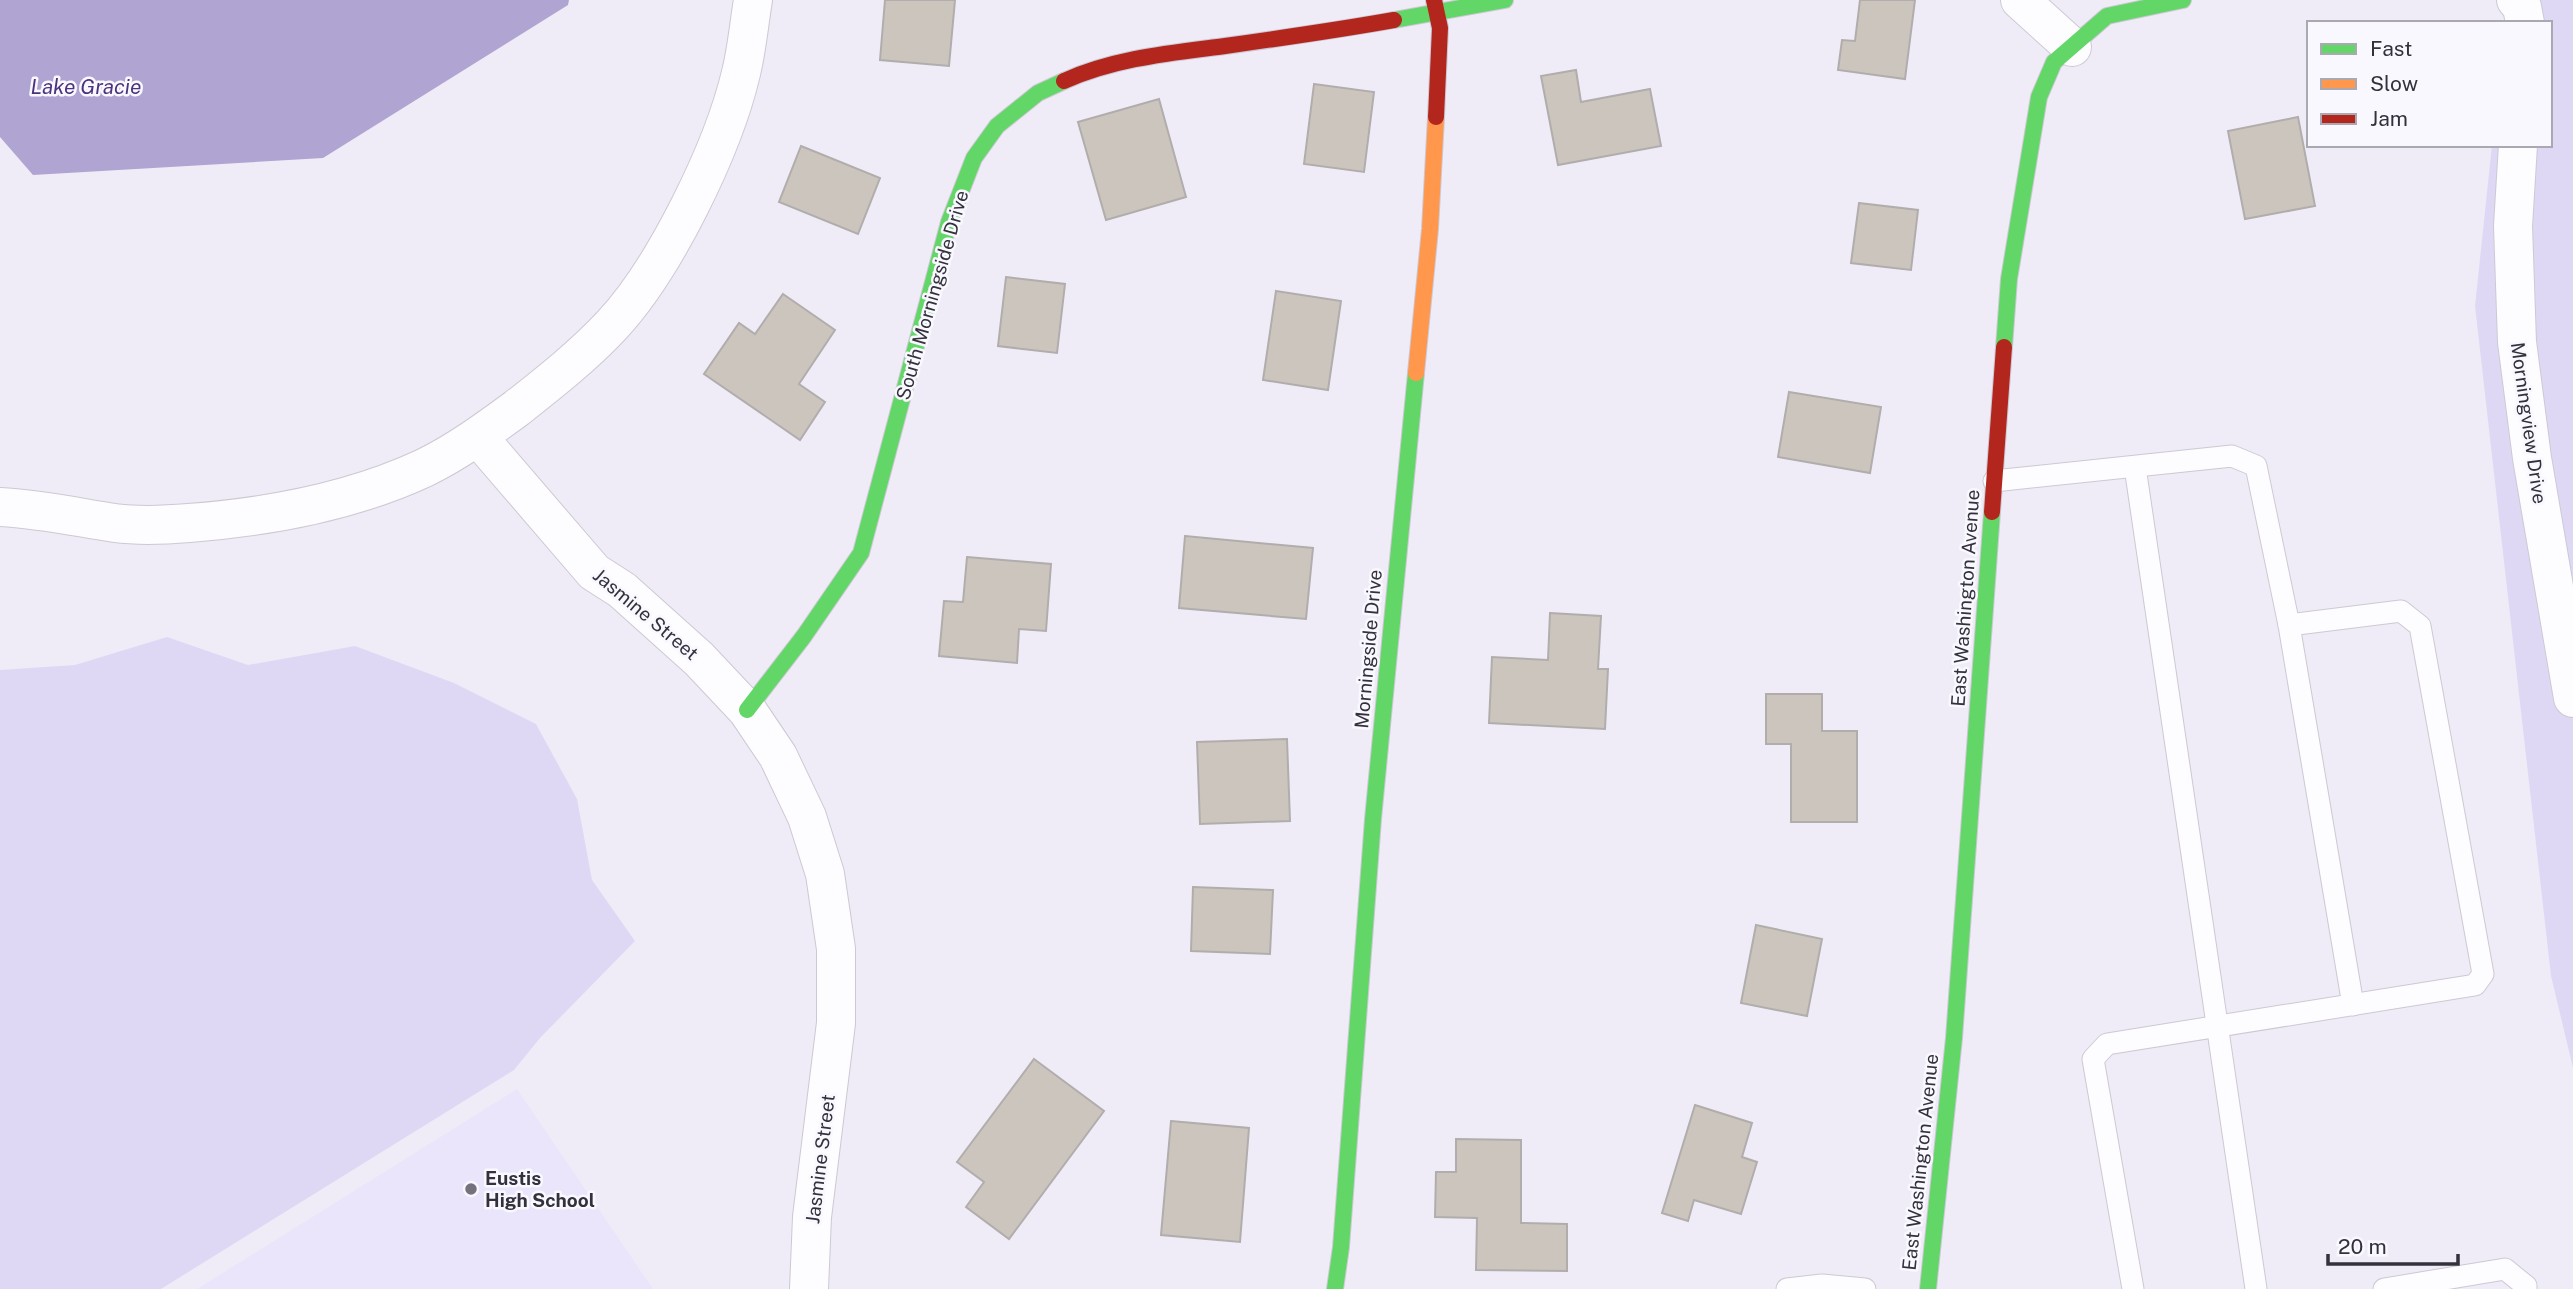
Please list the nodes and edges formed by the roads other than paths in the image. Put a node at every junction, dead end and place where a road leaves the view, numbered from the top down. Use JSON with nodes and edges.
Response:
{"nodes":[{"id":1,"x":753,"y":0,"type":"edge"},
{"id":2,"x":1505,"y":0,"type":"edge"},
{"id":3,"x":2020,"y":0,"type":"edge"},
{"id":4,"x":2183,"y":0,"type":"edge"},
{"id":5,"x":2516,"y":0,"type":"edge"},
{"id":6,"x":1435,"y":7,"type":"edge"},
{"id":7,"x":2525,"y":21,"type":"edge"},
{"id":8,"x":2072,"y":47,"type":"junction"},
{"id":9,"x":2518,"y":147,"type":"edge"},
{"id":10,"x":478,"y":437,"type":"junction"},
{"id":11,"x":2134,"y":467,"type":"junction"},
{"id":12,"x":1994,"y":481,"type":"junction"},
{"id":13,"x":0,"y":507,"type":"edge"},
{"id":14,"x":2289,"y":625,"type":"junction"},
{"id":15,"x":2573,"y":698,"type":"edge"},
{"id":16,"x":747,"y":710,"type":"junction"},
{"id":17,"x":2353,"y":1005,"type":"junction"},
{"id":18,"x":2219,"y":1026,"type":"junction"},
{"id":19,"x":809,"y":1289,"type":"edge"},
{"id":20,"x":1335,"y":1289,"type":"edge"},
{"id":21,"x":1787,"y":1289,"type":"edge"},
{"id":22,"x":1864,"y":1289,"type":"edge"},
{"id":23,"x":1928,"y":1289,"type":"edge"},
{"id":24,"x":2133,"y":1289,"type":"edge"},
{"id":25,"x":2256,"y":1289,"type":"edge"},
{"id":26,"x":2384,"y":1289,"type":"edge"},
{"id":27,"x":2526,"y":1289,"type":"edge"}],
"edges":[{"from":1,"to":10,"type":"street"},
{"from":2,"to":6,"type":"street","name":"South Morningside Drive"},
{"from":3,"to":8,"type":"street"},
{"from":4,"to":8,"type":"street","name":"East Washington Avenue"},
{"from":5,"to":7,"type":"street"},
{"from":6,"to":16,"type":"street","name":"South Morningside Drive"},
{"from":6,"to":20,"type":"street","name":"Morningside Drive"},
{"from":8,"to":12,"type":"street","name":"East Washington Avenue"},
{"from":9,"to":15,"type":"street","name":"Morningview Drive"},
{"from":10,"to":13,"type":"street"},
{"from":10,"to":16,"type":"street","name":"Jasmine Street"},
{"from":11,"to":12,"type":"lane"},
{"from":11,"to":14,"type":"lane"},
{"from":11,"to":18,"type":"lane"},
{"from":12,"to":23,"type":"street","name":"East Washington Avenue"},
{"from":14,"to":17,"type":"lane"},
{"from":14,"to":17,"type":"lane"},
{"from":16,"to":19,"type":"street","name":"Jasmine Street"},
{"from":17,"to":18,"type":"lane"},
{"from":18,"to":24,"type":"lane"},
{"from":18,"to":25,"type":"lane"},
{"from":21,"to":22,"type":"lane"},
{"from":26,"to":27,"type":"lane"}]}
